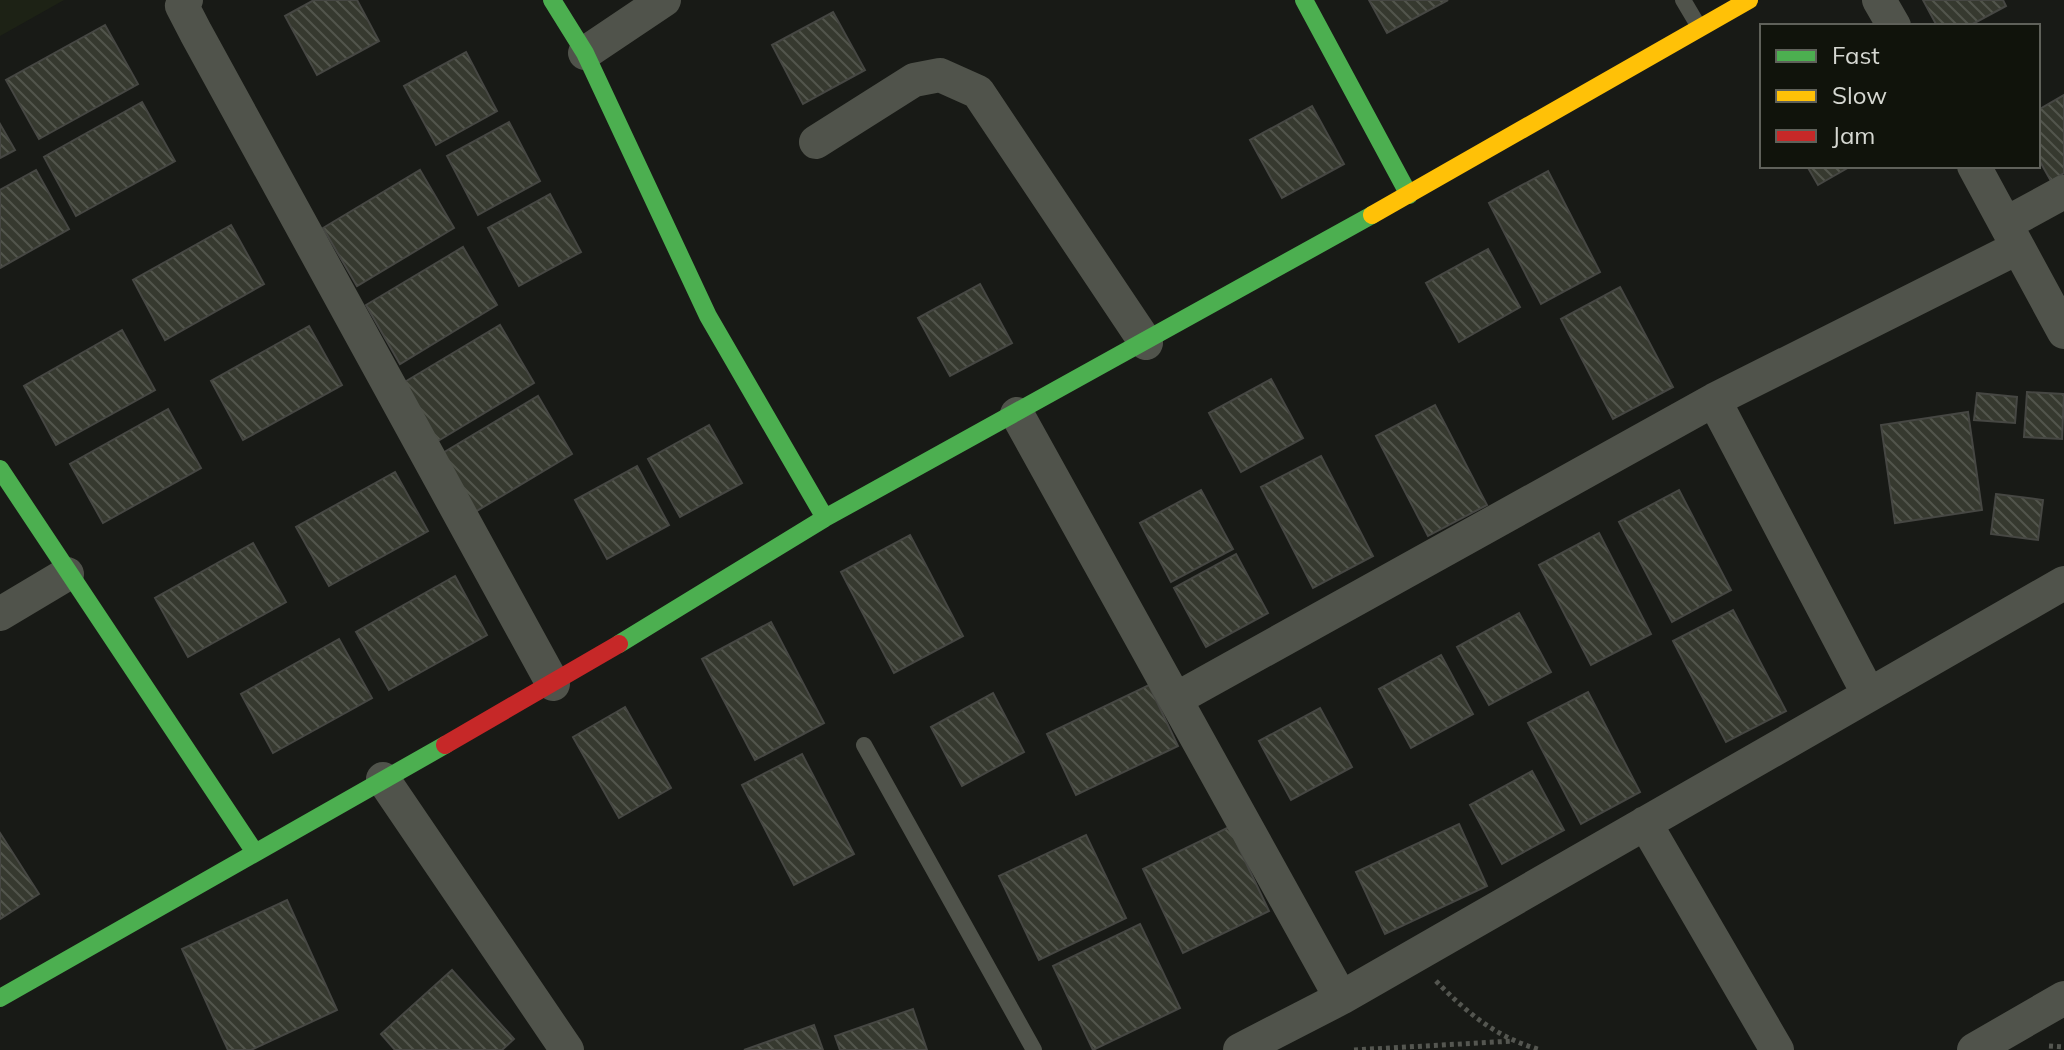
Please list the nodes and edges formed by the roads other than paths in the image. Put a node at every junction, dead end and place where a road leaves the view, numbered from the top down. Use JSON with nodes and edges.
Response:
{"nodes":[{"id":1,"x":186,"y":0,"type":"edge"},
{"id":2,"x":552,"y":0,"type":"edge"},
{"id":3,"x":664,"y":0,"type":"edge"},
{"id":4,"x":1304,"y":0,"type":"edge"},
{"id":5,"x":1683,"y":0,"type":"edge"},
{"id":6,"x":1749,"y":0,"type":"edge"},
{"id":7,"x":1879,"y":0,"type":"edge"},
{"id":8,"x":1893,"y":24,"type":"edge"},
{"id":9,"x":1700,"y":28,"type":"junction"},
{"id":10,"x":585,"y":53,"type":"junction"},
{"id":11,"x":816,"y":142,"type":"dead end"},
{"id":12,"x":1975,"y":168,"type":"edge"},
{"id":13,"x":2064,"y":192,"type":"edge"},
{"id":14,"x":1409,"y":195,"type":"junction"},
{"id":15,"x":2012,"y":236,"type":"junction"},
{"id":16,"x":2064,"y":332,"type":"edge"},
{"id":17,"x":1146,"y":343,"type":"junction"},
{"id":18,"x":1714,"y":400,"type":"junction"},
{"id":19,"x":1017,"y":414,"type":"junction"},
{"id":20,"x":0,"y":469,"type":"edge"},
{"id":21,"x":825,"y":518,"type":"junction"},
{"id":22,"x":67,"y":574,"type":"junction"},
{"id":23,"x":2064,"y":583,"type":"edge"},
{"id":24,"x":0,"y":614,"type":"edge"},
{"id":25,"x":553,"y":684,"type":"junction"},
{"id":26,"x":1869,"y":695,"type":"junction"},
{"id":27,"x":1176,"y":699,"type":"junction"},
{"id":28,"x":864,"y":745,"type":"dead end"},
{"id":29,"x":383,"y":779,"type":"junction"},
{"id":30,"x":1645,"y":823,"type":"junction"},
{"id":31,"x":254,"y":851,"type":"junction"},
{"id":32,"x":0,"y":998,"type":"edge"},
{"id":33,"x":1341,"y":998,"type":"junction"},
{"id":34,"x":2064,"y":998,"type":"edge"},
{"id":35,"x":567,"y":1050,"type":"edge"},
{"id":36,"x":1034,"y":1050,"type":"edge"},
{"id":37,"x":1240,"y":1050,"type":"edge"},
{"id":38,"x":1777,"y":1050,"type":"edge"},
{"id":39,"x":1974,"y":1050,"type":"edge"}],
"edges":[{"from":1,"to":25,"type":"street"},
{"from":2,"to":10,"type":"main road"},
{"from":3,"to":10,"type":"street"},
{"from":4,"to":14,"type":"main road"},
{"from":5,"to":9,"type":"lane"},
{"from":6,"to":9,"type":"main road"},
{"from":7,"to":8,"type":"street"},
{"from":9,"to":14,"type":"main road"},
{"from":10,"to":21,"type":"main road"},
{"from":11,"to":17,"type":"street"},
{"from":12,"to":15,"type":"street"},
{"from":13,"to":15,"type":"street"},
{"from":14,"to":17,"type":"main road"},
{"from":15,"to":16,"type":"street"},
{"from":15,"to":18,"type":"street"},
{"from":17,"to":19,"type":"main road"},
{"from":18,"to":26,"type":"street"},
{"from":18,"to":27,"type":"street"},
{"from":19,"to":21,"type":"main road"},
{"from":19,"to":27,"type":"street"},
{"from":20,"to":22,"type":"main road"},
{"from":21,"to":25,"type":"main road"},
{"from":22,"to":24,"type":"street"},
{"from":22,"to":31,"type":"main road"},
{"from":23,"to":26,"type":"street"},
{"from":25,"to":29,"type":"main road"},
{"from":26,"to":30,"type":"street"},
{"from":27,"to":33,"type":"street"},
{"from":28,"to":36,"type":"lane"},
{"from":29,"to":31,"type":"main road"},
{"from":29,"to":35,"type":"street"},
{"from":30,"to":33,"type":"street"},
{"from":30,"to":38,"type":"street"},
{"from":31,"to":32,"type":"main road"},
{"from":33,"to":37,"type":"street"},
{"from":34,"to":39,"type":"street"}]}
